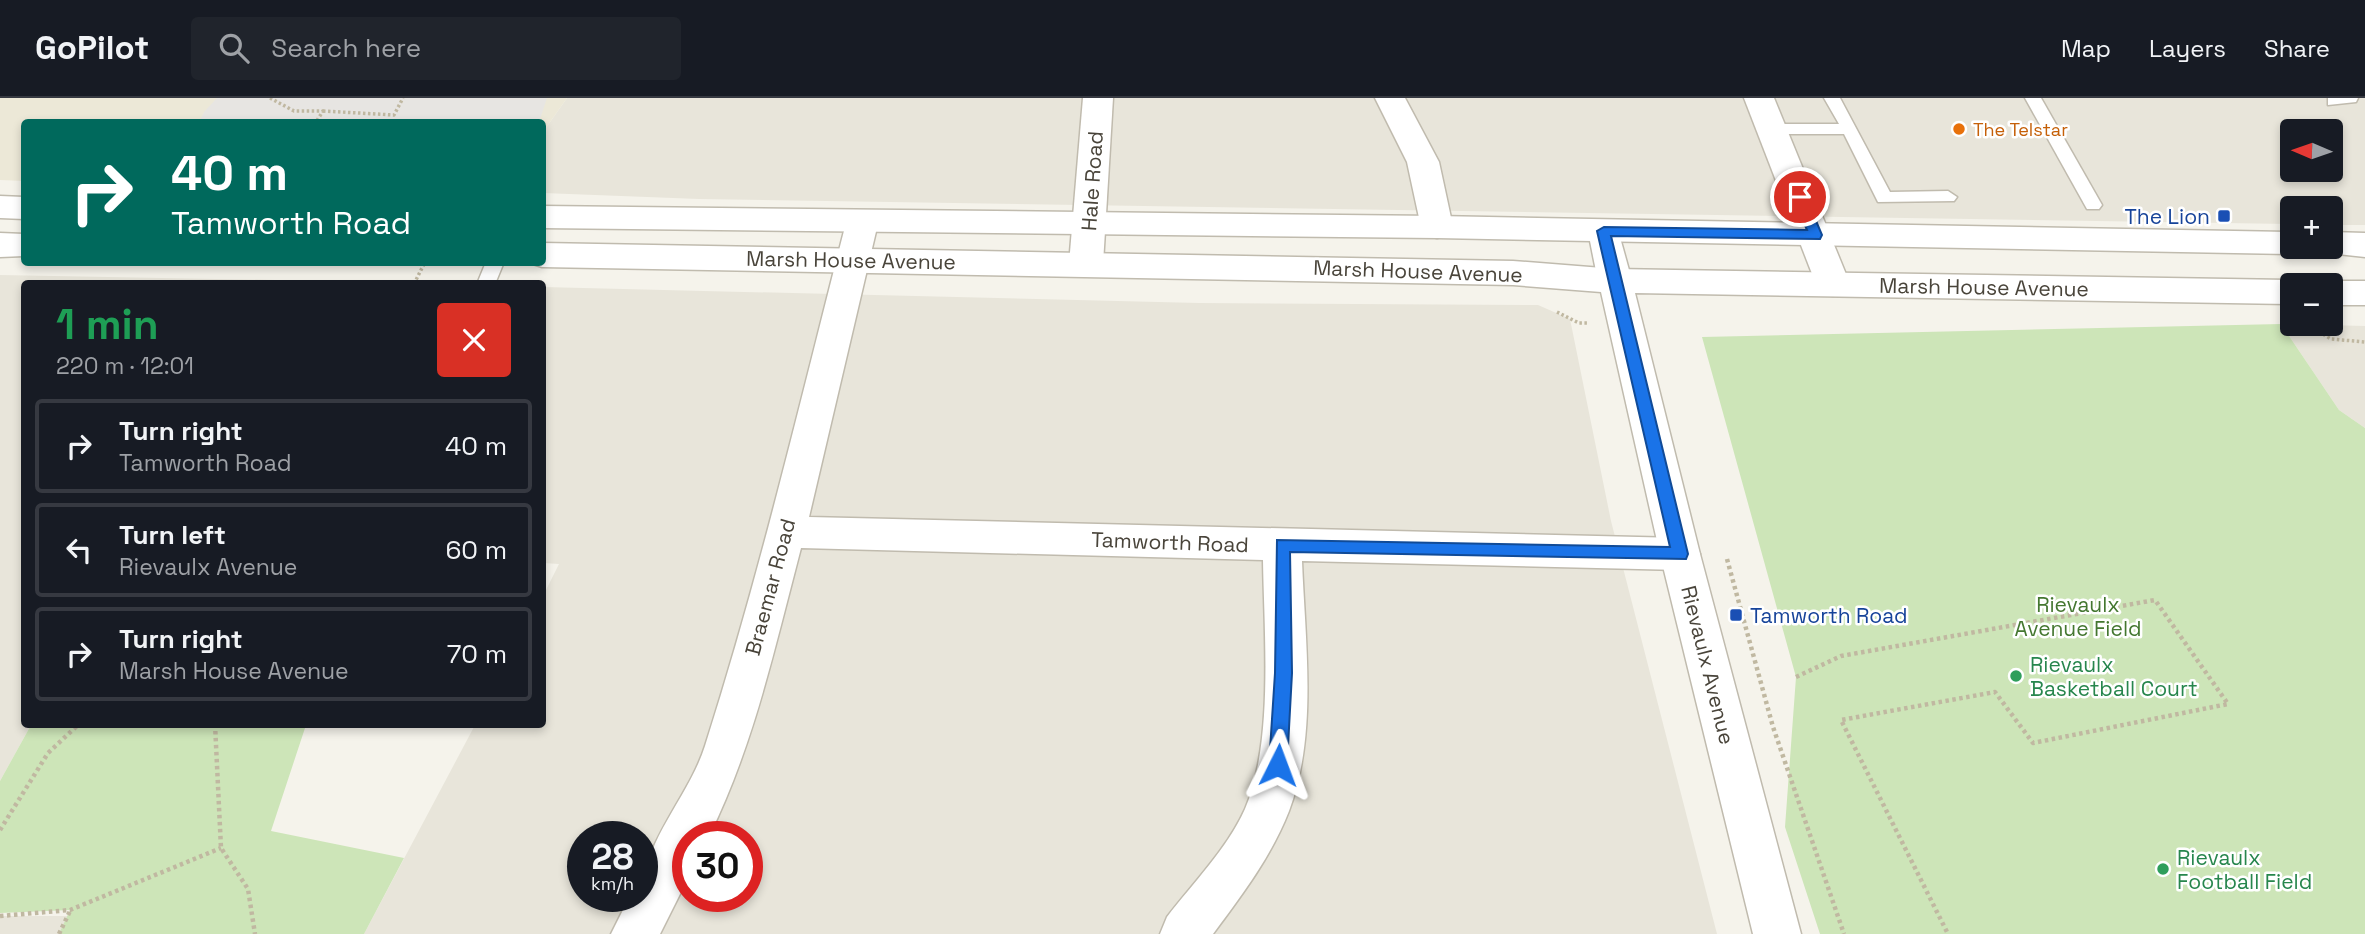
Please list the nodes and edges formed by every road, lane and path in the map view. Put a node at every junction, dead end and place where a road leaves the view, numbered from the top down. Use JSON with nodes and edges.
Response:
{"nodes":[{"id":1,"x":270,"y":98,"type":"edge"},
{"id":2,"x":403,"y":98,"type":"edge"},
{"id":3,"x":1098,"y":98,"type":"edge"},
{"id":4,"x":1390,"y":98,"type":"edge"},
{"id":5,"x":1759,"y":98,"type":"edge"},
{"id":6,"x":1832,"y":98,"type":"edge"},
{"id":7,"x":2033,"y":98,"type":"edge"},
{"id":8,"x":323,"y":111,"type":"junction"},
{"id":9,"x":318,"y":119,"type":"edge"},
{"id":10,"x":1772,"y":129,"type":"junction"},
{"id":11,"x":1850,"y":129,"type":"junction"},
{"id":12,"x":1948,"y":197,"type":"dead end"},
{"id":13,"x":2092,"y":205,"type":"dead end"},
{"id":14,"x":0,"y":208,"type":"edge"},
{"id":15,"x":21,"y":208,"type":"edge"},
{"id":16,"x":546,"y":218,"type":"edge"},
{"id":17,"x":1088,"y":225,"type":"junction"},
{"id":18,"x":1437,"y":227,"type":"junction"},
{"id":19,"x":1604,"y":231,"type":"junction"},
{"id":20,"x":1815,"y":235,"type":"junction"},
{"id":21,"x":858,"y":242,"type":"junction"},
{"id":22,"x":2280,"y":243,"type":"edge"},
{"id":23,"x":2343,"y":244,"type":"edge"},
{"id":24,"x":2365,"y":244,"type":"edge"},
{"id":25,"x":0,"y":245,"type":"edge"},
{"id":26,"x":21,"y":245,"type":"edge"},
{"id":27,"x":546,"y":255,"type":"edge"},
{"id":28,"x":1086,"y":264,"type":"junction"},
{"id":29,"x":1615,"y":281,"type":"junction"},
{"id":30,"x":1833,"y":284,"type":"junction"},
{"id":31,"x":2280,"y":292,"type":"edge"},
{"id":32,"x":2343,"y":293,"type":"edge"},
{"id":33,"x":2365,"y":293,"type":"edge"},
{"id":34,"x":2326,"y":336,"type":"edge"},
{"id":35,"x":2365,"y":342,"type":"edge"},
{"id":36,"x":786,"y":532,"type":"junction"},
{"id":37,"x":1282,"y":545,"type":"junction"},
{"id":38,"x":1725,"y":552,"type":"dead end"},
{"id":39,"x":1680,"y":554,"type":"junction"},
{"id":40,"x":1797,"y":677,"type":"dead end"},
{"id":41,"x":75,"y":728,"type":"edge"},
{"id":42,"x":215,"y":728,"type":"edge"},
{"id":43,"x":0,"y":830,"type":"edge"},
{"id":44,"x":221,"y":848,"type":"junction"},
{"id":45,"x":70,"y":910,"type":"junction"},
{"id":46,"x":0,"y":916,"type":"edge"},
{"id":47,"x":59,"y":934,"type":"edge"},
{"id":48,"x":255,"y":934,"type":"edge"},
{"id":49,"x":635,"y":934,"type":"edge"},
{"id":50,"x":1184,"y":934,"type":"edge"},
{"id":51,"x":1777,"y":934,"type":"edge"},
{"id":52,"x":1844,"y":934,"type":"edge"},
{"id":53,"x":1948,"y":934,"type":"edge"}],
"edges":[{"from":1,"to":8,"type":"path"},
{"from":2,"to":8,"type":"path"},
{"from":3,"to":17,"type":"street","name":"Hale Road"},
{"from":4,"to":18,"type":"street"},
{"from":5,"to":10,"type":"street"},
{"from":6,"to":11,"type":"lane"},
{"from":7,"to":13,"type":"lane"},
{"from":8,"to":9,"type":"path"},
{"from":10,"to":11,"type":"lane"},
{"from":10,"to":20,"type":"street"},
{"from":11,"to":12,"type":"lane"},
{"from":14,"to":15,"type":"street"},
{"from":16,"to":21,"type":"street","name":"Marsh House Avenue"},
{"from":17,"to":18,"type":"street","name":"Marsh House Avenue"},
{"from":17,"to":21,"type":"street","name":"Marsh House Avenue"},
{"from":17,"to":28,"type":"street","name":"Hale Road"},
{"from":18,"to":19,"type":"street","name":"Marsh House Avenue"},
{"from":19,"to":20,"type":"street","name":"Marsh House Avenue"},
{"from":19,"to":29,"type":"street","name":"Rievaulx Avenue"},
{"from":20,"to":22,"type":"street","name":"Marsh House Avenue"},
{"from":20,"to":30,"type":"street"},
{"from":21,"to":27,"type":"street","name":"Marsh House Avenue"},
{"from":21,"to":28,"type":"street","name":"Marsh House Avenue"},
{"from":21,"to":36,"type":"street","name":"Braemar Road"},
{"from":23,"to":24,"type":"street"},
{"from":25,"to":26,"type":"street"},
{"from":28,"to":29,"type":"street","name":"Marsh House Avenue"},
{"from":29,"to":30,"type":"street","name":"Marsh House Avenue"},
{"from":29,"to":39,"type":"street","name":"Rievaulx Avenue"},
{"from":30,"to":31,"type":"street","name":"Marsh House Avenue"},
{"from":32,"to":33,"type":"street"},
{"from":34,"to":35,"type":"path"},
{"from":36,"to":37,"type":"street","name":"Tamworth Road"},
{"from":36,"to":49,"type":"street","name":"Braemar Road"},
{"from":37,"to":39,"type":"street","name":"Tamworth Road"},
{"from":37,"to":50,"type":"street"},
{"from":38,"to":52,"type":"path"},
{"from":39,"to":51,"type":"street","name":"Rievaulx Avenue"},
{"from":40,"to":53,"type":"path"},
{"from":41,"to":43,"type":"path"},
{"from":42,"to":44,"type":"path"},
{"from":44,"to":45,"type":"path"},
{"from":44,"to":48,"type":"path"},
{"from":45,"to":46,"type":"path"},
{"from":45,"to":47,"type":"path"}]}
